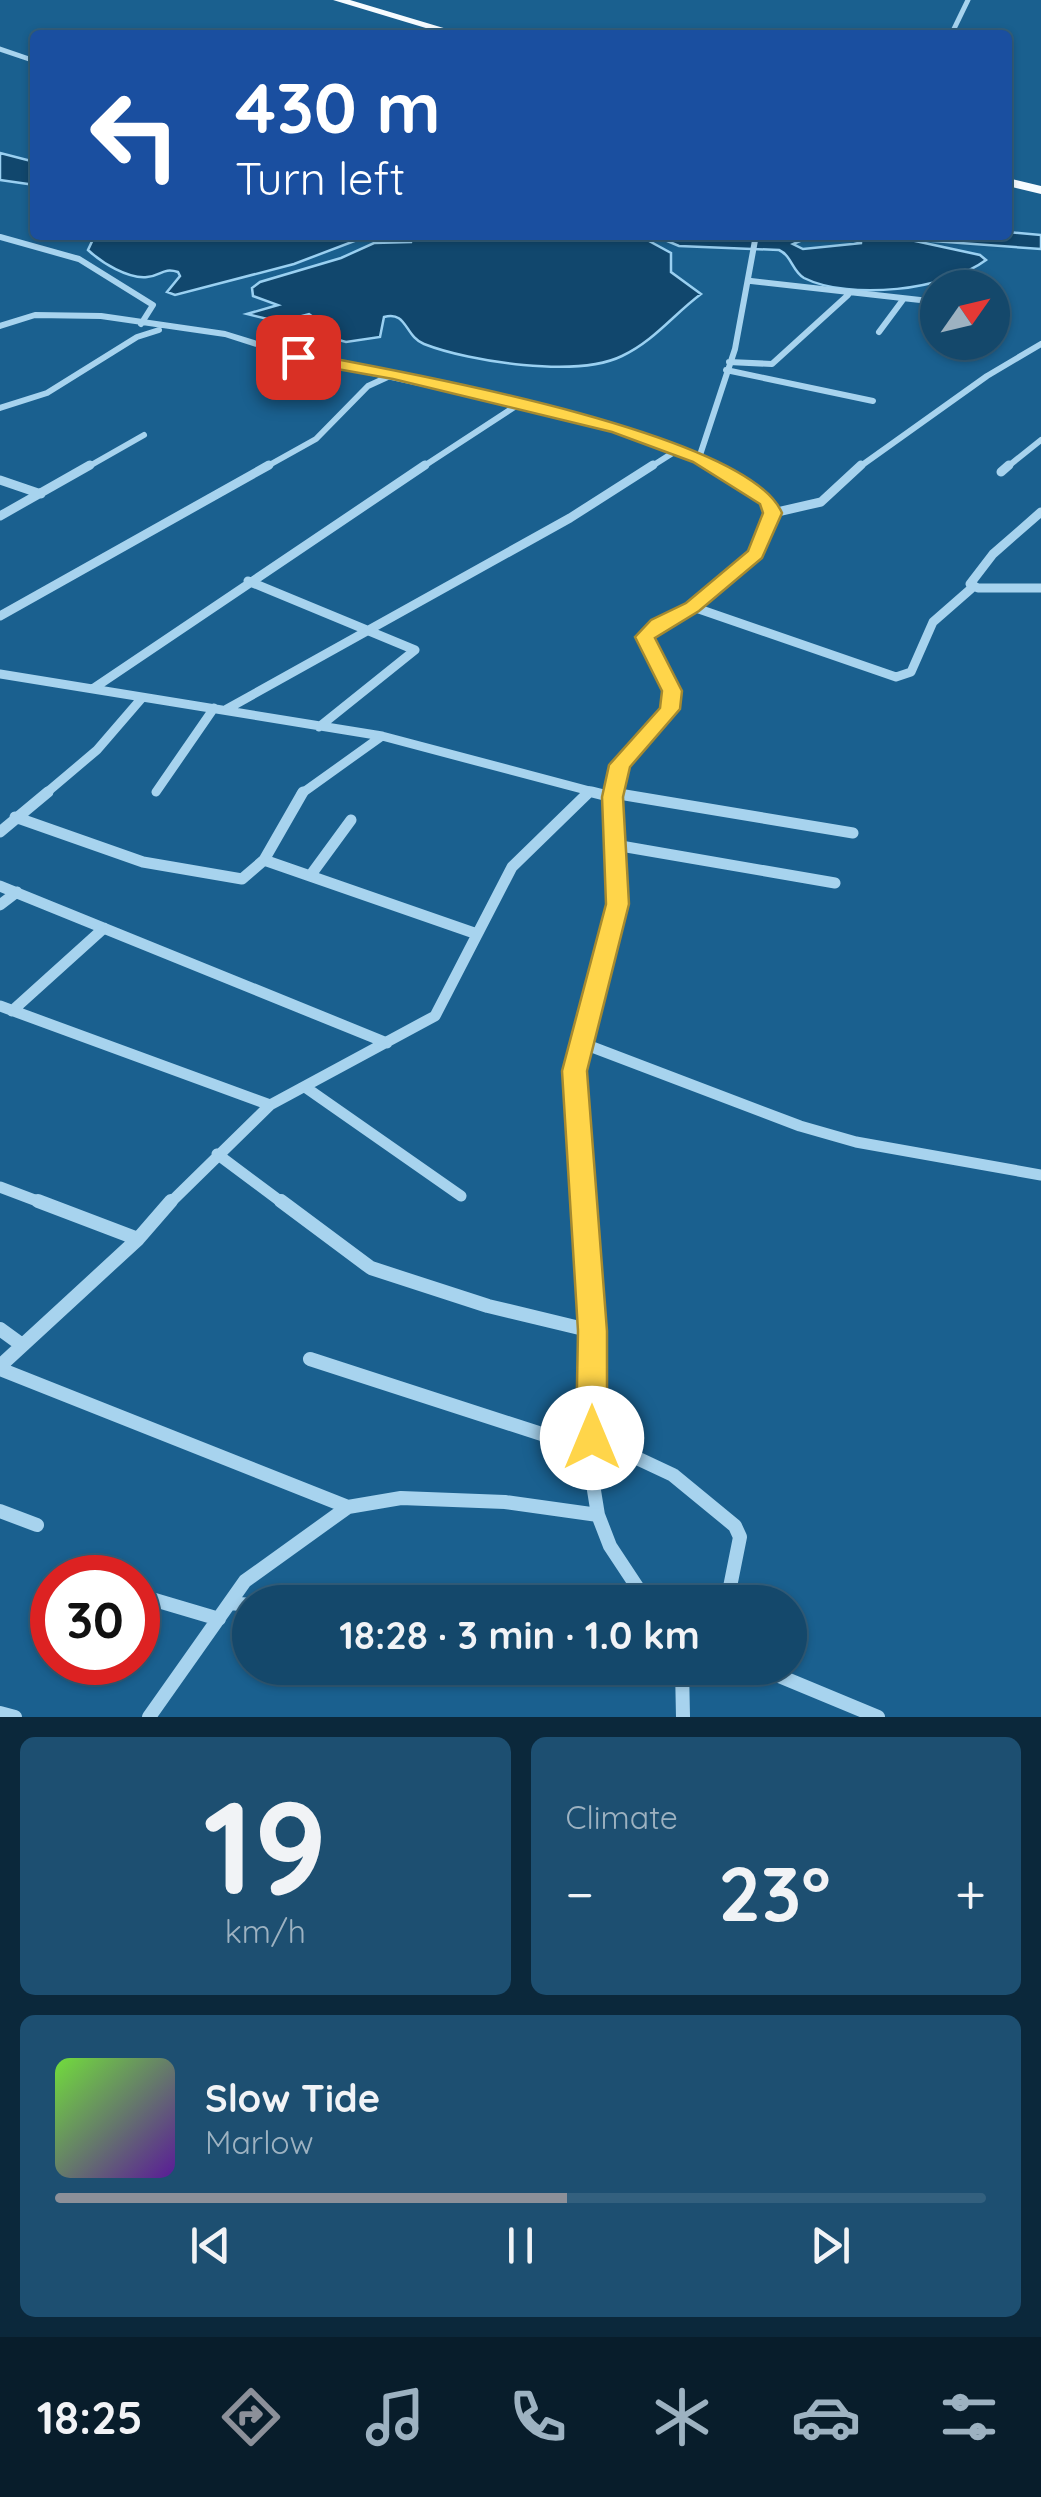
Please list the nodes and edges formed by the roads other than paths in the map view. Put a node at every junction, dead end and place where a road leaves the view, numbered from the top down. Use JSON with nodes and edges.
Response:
{"nodes":[{"id":1,"x":968,"y":0,"type":"edge"},
{"id":2,"x":348,"y":1,"type":"edge"},
{"id":3,"x":450,"y":30,"type":"edge"},
{"id":4,"x":953,"y":30,"type":"edge"},
{"id":5,"x":0,"y":48,"type":"edge"},
{"id":6,"x":30,"y":58,"type":"edge"},
{"id":7,"x":1012,"y":186,"type":"edge"},
{"id":8,"x":1041,"y":192,"type":"edge"},
{"id":9,"x":0,"y":237,"type":"edge"},
{"id":10,"x":756,"y":240,"type":"edge"},
{"id":11,"x":750,"y":281,"type":"junction"},
{"id":12,"x":848,"y":295,"type":"junction"},
{"id":13,"x":902,"y":301,"type":"junction"},
{"id":14,"x":920,"y":302,"type":"edge"},
{"id":15,"x":141,"y":324,"type":"junction"},
{"id":16,"x":0,"y":326,"type":"edge"},
{"id":17,"x":165,"y":328,"type":"junction"},
{"id":18,"x":879,"y":332,"type":"dead end"},
{"id":19,"x":1041,"y":344,"type":"edge"},
{"id":20,"x":728,"y":366,"type":"junction"},
{"id":21,"x":393,"y":374,"type":"junction"},
{"id":22,"x":873,"y":401,"type":"dead end"},
{"id":23,"x":520,"y":404,"type":"junction"},
{"id":24,"x":0,"y":408,"type":"edge"},
{"id":25,"x":144,"y":434,"type":"dead end"},
{"id":26,"x":1041,"y":440,"type":"edge"},
{"id":27,"x":678,"y":449,"type":"junction"},
{"id":28,"x":699,"y":458,"type":"junction"},
{"id":29,"x":1002,"y":472,"type":"dead end"},
{"id":30,"x":0,"y":480,"type":"edge"},
{"id":31,"x":41,"y":494,"type":"junction"},
{"id":32,"x":1041,"y":512,"type":"edge"},
{"id":33,"x":772,"y":513,"type":"junction"},
{"id":34,"x":0,"y":516,"type":"edge"},
{"id":35,"x":248,"y":581,"type":"junction"},
{"id":36,"x":973,"y":587,"type":"junction"},
{"id":37,"x":1041,"y":588,"type":"edge"},
{"id":38,"x":692,"y":607,"type":"junction"},
{"id":39,"x":0,"y":616,"type":"edge"},
{"id":40,"x":368,"y":629,"type":"junction"},
{"id":41,"x":0,"y":674,"type":"edge"},
{"id":42,"x":94,"y":688,"type":"junction"},
{"id":43,"x":141,"y":699,"type":"junction"},
{"id":44,"x":214,"y":708,"type":"junction"},
{"id":45,"x":227,"y":709,"type":"junction"},
{"id":46,"x":319,"y":726,"type":"junction"},
{"id":47,"x":382,"y":736,"type":"junction"},
{"id":48,"x":590,"y":791,"type":"junction"},
{"id":49,"x":156,"y":792,"type":"dead end"},
{"id":50,"x":613,"y":795,"type":"junction"},
{"id":51,"x":15,"y":818,"type":"junction"},
{"id":52,"x":351,"y":820,"type":"dead end"},
{"id":53,"x":0,"y":832,"type":"edge"},
{"id":54,"x":853,"y":833,"type":"dead end"},
{"id":55,"x":615,"y":846,"type":"junction"},
{"id":56,"x":264,"y":860,"type":"junction"},
{"id":57,"x":310,"y":876,"type":"junction"},
{"id":58,"x":835,"y":883,"type":"dead end"},
{"id":59,"x":0,"y":886,"type":"edge"},
{"id":60,"x":16,"y":892,"type":"junction"},
{"id":61,"x":0,"y":905,"type":"edge"},
{"id":62,"x":104,"y":928,"type":"junction"},
{"id":63,"x":477,"y":934,"type":"junction"},
{"id":64,"x":6,"y":1009,"type":"edge"},
{"id":65,"x":578,"y":1042,"type":"junction"},
{"id":66,"x":387,"y":1043,"type":"junction"},
{"id":67,"x":305,"y":1087,"type":"junction"},
{"id":68,"x":270,"y":1105,"type":"junction"},
{"id":69,"x":217,"y":1154,"type":"junction"},
{"id":70,"x":1041,"y":1175,"type":"edge"},
{"id":71,"x":0,"y":1187,"type":"edge"},
{"id":72,"x":461,"y":1196,"type":"dead end"},
{"id":73,"x":138,"y":1239,"type":"junction"},
{"id":74,"x":0,"y":1328,"type":"edge"},
{"id":75,"x":592,"y":1331,"type":"junction"},
{"id":76,"x":22,"y":1345,"type":"junction"},
{"id":77,"x":310,"y":1360,"type":"dead end"},
{"id":78,"x":0,"y":1368,"type":"edge"},
{"id":79,"x":592,"y":1444,"type":"junction"},
{"id":80,"x":348,"y":1507,"type":"junction"},
{"id":81,"x":0,"y":1511,"type":"edge"},
{"id":82,"x":598,"y":1515,"type":"junction"},
{"id":83,"x":37,"y":1525,"type":"dead end"},
{"id":84,"x":636,"y":1585,"type":"edge"},
{"id":85,"x":730,"y":1585,"type":"edge"},
{"id":86,"x":160,"y":1602,"type":"edge"},
{"id":87,"x":230,"y":1603,"type":"joint"},
{"id":88,"x":218,"y":1619,"type":"junction"},
{"id":89,"x":682,"y":1685,"type":"edge"},
{"id":90,"x":801,"y":1685,"type":"edge"},
{"id":91,"x":0,"y":1712,"type":"edge"},
{"id":92,"x":14,"y":1717,"type":"edge"},
{"id":93,"x":149,"y":1717,"type":"edge"},
{"id":94,"x":683,"y":1717,"type":"edge"},
{"id":95,"x":878,"y":1717,"type":"edge"}],
"edges":[{"from":1,"to":4,"type":"street"},
{"from":2,"to":3,"type":"highway"},
{"from":5,"to":6,"type":"street"},
{"from":7,"to":8,"type":"highway"},
{"from":9,"to":15,"type":"street"},
{"from":10,"to":11,"type":"street"},
{"from":11,"to":12,"type":"street"},
{"from":11,"to":20,"type":"street"},
{"from":12,"to":13,"type":"street"},
{"from":12,"to":20,"type":"street"},
{"from":13,"to":14,"type":"street"},
{"from":13,"to":18,"type":"street"},
{"from":15,"to":16,"type":"street"},
{"from":15,"to":17,"type":"street"},
{"from":17,"to":21,"type":"street"},
{"from":17,"to":24,"type":"street"},
{"from":19,"to":33,"type":"street"},
{"from":20,"to":22,"type":"street"},
{"from":20,"to":28,"type":"street"},
{"from":21,"to":23,"type":"street"},
{"from":21,"to":39,"type":"street"},
{"from":23,"to":27,"type":"street"},
{"from":23,"to":35,"type":"street"},
{"from":25,"to":31,"type":"street"},
{"from":26,"to":29,"type":"street"},
{"from":27,"to":28,"type":"street"},
{"from":27,"to":40,"type":"street"},
{"from":28,"to":33,"type":"street"},
{"from":30,"to":31,"type":"street"},
{"from":31,"to":34,"type":"street"},
{"from":32,"to":36,"type":"street"},
{"from":33,"to":38,"type":"street"},
{"from":35,"to":40,"type":"street"},
{"from":35,"to":42,"type":"street"},
{"from":36,"to":37,"type":"street"},
{"from":36,"to":38,"type":"street"},
{"from":38,"to":50,"type":"street"},
{"from":40,"to":45,"type":"street"},
{"from":40,"to":46,"type":"street"},
{"from":41,"to":42,"type":"street"},
{"from":42,"to":43,"type":"street"},
{"from":43,"to":44,"type":"street"},
{"from":43,"to":51,"type":"street"},
{"from":44,"to":45,"type":"street"},
{"from":44,"to":49,"type":"street"},
{"from":45,"to":46,"type":"street"},
{"from":46,"to":47,"type":"street"},
{"from":47,"to":48,"type":"street"},
{"from":47,"to":56,"type":"street"},
{"from":48,"to":50,"type":"street"},
{"from":48,"to":63,"type":"street"},
{"from":50,"to":54,"type":"street"},
{"from":50,"to":55,"type":"street"},
{"from":51,"to":53,"type":"street"},
{"from":51,"to":56,"type":"street"},
{"from":52,"to":57,"type":"street"},
{"from":55,"to":58,"type":"street"},
{"from":55,"to":65,"type":"street"},
{"from":56,"to":57,"type":"street"},
{"from":57,"to":63,"type":"street"},
{"from":59,"to":60,"type":"street"},
{"from":60,"to":61,"type":"street"},
{"from":60,"to":62,"type":"street"},
{"from":62,"to":64,"type":"street"},
{"from":62,"to":66,"type":"street"},
{"from":63,"to":66,"type":"street"},
{"from":64,"to":68,"type":"street"},
{"from":65,"to":70,"type":"street"},
{"from":65,"to":75,"type":"street"},
{"from":66,"to":67,"type":"street"},
{"from":67,"to":68,"type":"street"},
{"from":67,"to":72,"type":"street"},
{"from":68,"to":69,"type":"street"},
{"from":69,"to":73,"type":"street"},
{"from":69,"to":75,"type":"street"},
{"from":71,"to":73,"type":"street"},
{"from":73,"to":76,"type":"street"},
{"from":74,"to":76,"type":"street"},
{"from":75,"to":79,"type":"street"},
{"from":76,"to":78,"type":"street"},
{"from":77,"to":79,"type":"street"},
{"from":78,"to":80,"type":"street"},
{"from":79,"to":82,"type":"street"},
{"from":79,"to":85,"type":"street"},
{"from":80,"to":82,"type":"street"},
{"from":80,"to":87,"type":"street"},
{"from":81,"to":83,"type":"street"},
{"from":82,"to":84,"type":"street"},
{"from":86,"to":88,"type":"street"},
{"from":87,"to":88,"type":"street"},
{"from":88,"to":93,"type":"street"},
{"from":89,"to":94,"type":"street"},
{"from":90,"to":95,"type":"street"},
{"from":91,"to":92,"type":"street"}]}
